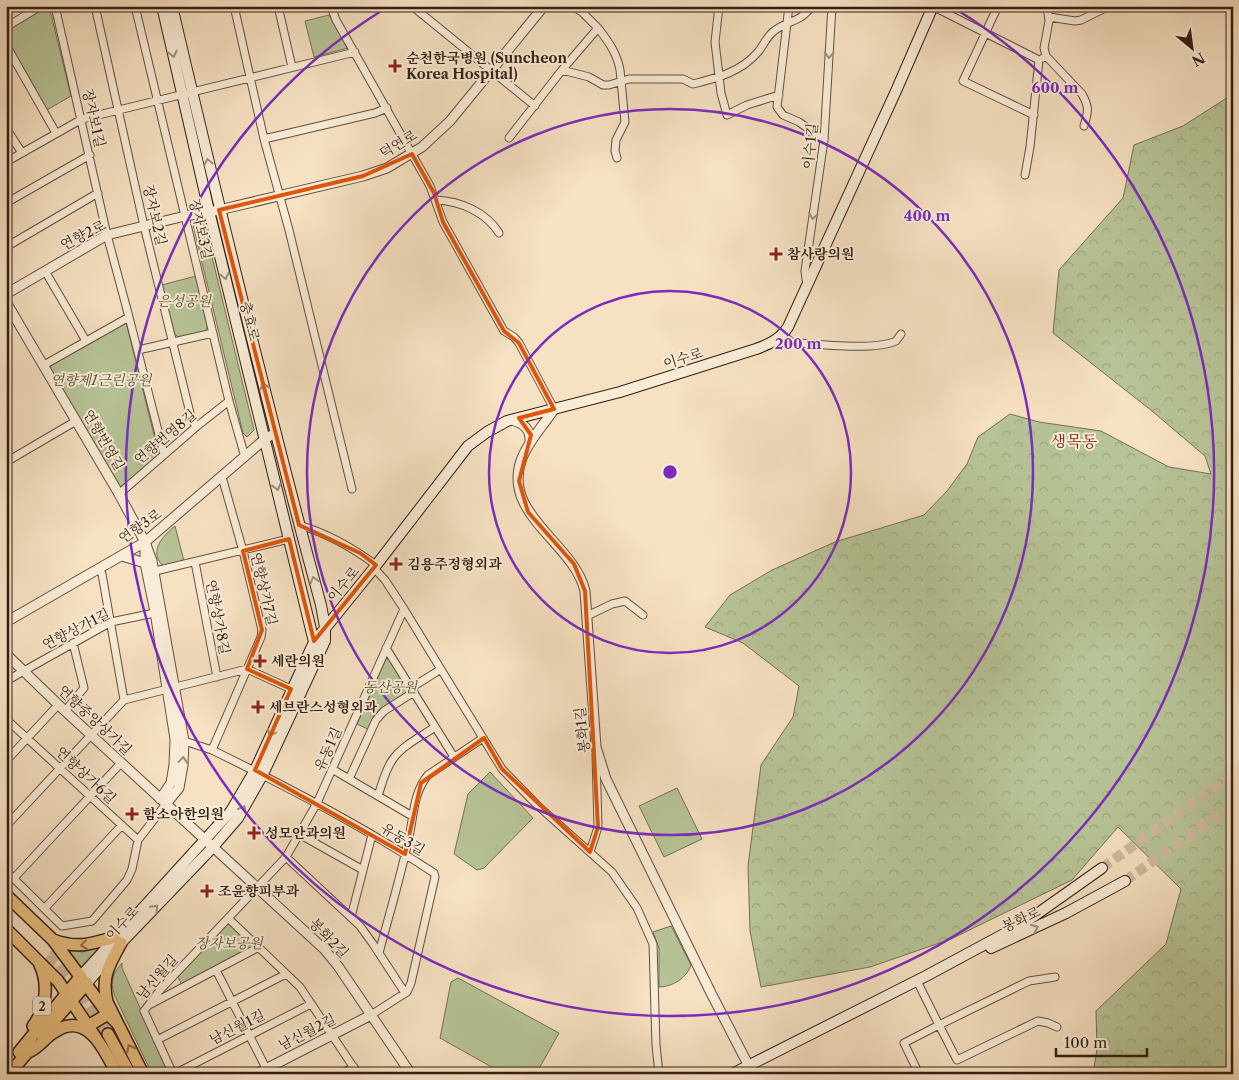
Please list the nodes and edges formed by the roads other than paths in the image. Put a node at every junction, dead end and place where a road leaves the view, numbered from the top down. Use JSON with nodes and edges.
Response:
{"nodes":[{"id":1,"x":41,"y":6,"type":"edge"},
{"id":2,"x":55,"y":6,"type":"edge"},
{"id":3,"x":95,"y":6,"type":"edge"},
{"id":4,"x":135,"y":6,"type":"edge"},
{"id":5,"x":162,"y":6,"type":"edge"},
{"id":6,"x":172,"y":6,"type":"edge"},
{"id":7,"x":234,"y":6,"type":"edge"},
{"id":8,"x":278,"y":6,"type":"edge"},
{"id":9,"x":330,"y":6,"type":"edge"},
{"id":10,"x":412,"y":6,"type":"edge"},
{"id":11,"x":544,"y":6,"type":"edge"},
{"id":12,"x":572,"y":6,"type":"edge"},
{"id":13,"x":719,"y":6,"type":"edge"},
{"id":14,"x":789,"y":6,"type":"edge"},
{"id":15,"x":812,"y":6,"type":"edge"},
{"id":16,"x":832,"y":6,"type":"edge"},
{"id":17,"x":932,"y":6,"type":"edge"},
{"id":18,"x":998,"y":6,"type":"edge"},
{"id":19,"x":1047,"y":6,"type":"edge"},
{"id":20,"x":1092,"y":6,"type":"edge"},
{"id":21,"x":1109,"y":6,"type":"edge"},
{"id":22,"x":1092,"y":14,"type":"junction"},
{"id":23,"x":1049,"y":17,"type":"junction"},
{"id":24,"x":788,"y":25,"type":"junction"},
{"id":25,"x":6,"y":27,"type":"edge"},
{"id":26,"x":598,"y":28,"type":"junction"},
{"id":27,"x":985,"y":33,"type":"junction"},
{"id":28,"x":6,"y":45,"type":"edge"},
{"id":29,"x":355,"y":52,"type":"junction"},
{"id":30,"x":1043,"y":58,"type":"junction"},
{"id":31,"x":292,"y":67,"type":"junction"},
{"id":32,"x":562,"y":70,"type":"junction"},
{"id":33,"x":490,"y":71,"type":"junction"},
{"id":34,"x":719,"y":76,"type":"junction"},
{"id":35,"x":250,"y":78,"type":"junction"},
{"id":36,"x":621,"y":81,"type":"junction"},
{"id":37,"x":187,"y":93,"type":"junction"},
{"id":38,"x":779,"y":95,"type":"junction"},
{"id":39,"x":158,"y":100,"type":"junction"},
{"id":40,"x":534,"y":106,"type":"junction"},
{"id":41,"x":387,"y":108,"type":"junction"},
{"id":42,"x":119,"y":110,"type":"junction"},
{"id":43,"x":1034,"y":115,"type":"junction"},
{"id":44,"x":82,"y":119,"type":"junction"},
{"id":45,"x":1084,"y":126,"type":"dead end"},
{"id":46,"x":6,"y":128,"type":"edge"},
{"id":47,"x":56,"y":133,"type":"junction"},
{"id":48,"x":264,"y":138,"type":"junction"},
{"id":49,"x":509,"y":138,"type":"dead end"},
{"id":50,"x":824,"y":140,"type":"junction"},
{"id":51,"x":22,"y":153,"type":"junction"},
{"id":52,"x":412,"y":154,"type":"junction"},
{"id":53,"x":90,"y":155,"type":"junction"},
{"id":54,"x":617,"y":158,"type":"dead end"},
{"id":55,"x":6,"y":162,"type":"edge"},
{"id":56,"x":1025,"y":175,"type":"dead end"},
{"id":57,"x":98,"y":193,"type":"junction"},
{"id":58,"x":279,"y":195,"type":"junction"},
{"id":59,"x":436,"y":200,"type":"junction"},
{"id":60,"x":6,"y":203,"type":"edge"},
{"id":61,"x":214,"y":210,"type":"junction"},
{"id":62,"x":185,"y":216,"type":"junction"},
{"id":63,"x":144,"y":226,"type":"junction"},
{"id":64,"x":499,"y":233,"type":"dead end"},
{"id":65,"x":107,"y":235,"type":"junction"},
{"id":66,"x":6,"y":247,"type":"edge"},
{"id":67,"x":45,"y":271,"type":"junction"},
{"id":68,"x":807,"y":287,"type":"junction"},
{"id":69,"x":6,"y":294,"type":"edge"},
{"id":70,"x":6,"y":302,"type":"edge"},
{"id":71,"x":129,"y":317,"type":"junction"},
{"id":72,"x":214,"y":333,"type":"junction"},
{"id":73,"x":900,"y":334,"type":"dead end"},
{"id":74,"x":86,"y":341,"type":"junction"},
{"id":75,"x":775,"y":341,"type":"junction"},
{"id":76,"x":172,"y":342,"type":"junction"},
{"id":77,"x":138,"y":350,"type":"junction"},
{"id":78,"x":44,"y":365,"type":"junction"},
{"id":79,"x":229,"y":401,"type":"junction"},
{"id":80,"x":554,"y":409,"type":"junction"},
{"id":81,"x":511,"y":420,"type":"junction"},
{"id":82,"x":76,"y":421,"type":"junction"},
{"id":83,"x":196,"y":427,"type":"junction"},
{"id":84,"x":275,"y":434,"type":"junction"},
{"id":85,"x":265,"y":439,"type":"junction"},
{"id":86,"x":530,"y":443,"type":"junction"},
{"id":87,"x":164,"y":454,"type":"junction"},
{"id":88,"x":245,"y":457,"type":"junction"},
{"id":89,"x":6,"y":462,"type":"edge"},
{"id":90,"x":222,"y":478,"type":"junction"},
{"id":91,"x":352,"y":489,"type":"dead end"},
{"id":92,"x":119,"y":494,"type":"junction"},
{"id":93,"x":299,"y":524,"type":"junction"},
{"id":94,"x":158,"y":532,"type":"junction"},
{"id":95,"x":289,"y":539,"type":"junction"},
{"id":96,"x":145,"y":542,"type":"junction"},
{"id":97,"x":243,"y":550,"type":"junction"},
{"id":98,"x":122,"y":556,"type":"junction"},
{"id":99,"x":148,"y":562,"type":"junction"},
{"id":100,"x":195,"y":562,"type":"junction"},
{"id":101,"x":375,"y":566,"type":"junction"},
{"id":102,"x":99,"y":568,"type":"junction"},
{"id":103,"x":151,"y":572,"type":"junction"},
{"id":104,"x":321,"y":605,"type":"junction"},
{"id":105,"x":404,"y":609,"type":"junction"},
{"id":106,"x":338,"y":611,"type":"junction"},
{"id":107,"x":158,"y":612,"type":"junction"},
{"id":108,"x":643,"y":615,"type":"dead end"},
{"id":109,"x":587,"y":616,"type":"junction"},
{"id":110,"x":6,"y":622,"type":"edge"},
{"id":111,"x":111,"y":622,"type":"junction"},
{"id":112,"x":325,"y":627,"type":"junction"},
{"id":113,"x":314,"y":642,"type":"junction"},
{"id":114,"x":73,"y":643,"type":"junction"},
{"id":115,"x":386,"y":648,"type":"junction"},
{"id":116,"x":6,"y":654,"type":"edge"},
{"id":117,"x":246,"y":669,"type":"junction"},
{"id":118,"x":441,"y":669,"type":"junction"},
{"id":119,"x":24,"y":670,"type":"junction"},
{"id":120,"x":217,"y":677,"type":"junction"},
{"id":121,"x":6,"y":681,"type":"edge"},
{"id":122,"x":172,"y":688,"type":"junction"},
{"id":123,"x":291,"y":689,"type":"junction"},
{"id":124,"x":412,"y":690,"type":"junction"},
{"id":125,"x":124,"y":700,"type":"junction"},
{"id":126,"x":62,"y":708,"type":"junction"},
{"id":127,"x":6,"y":719,"type":"edge"},
{"id":128,"x":435,"y":728,"type":"junction"},
{"id":129,"x":91,"y":735,"type":"junction"},
{"id":130,"x":483,"y":738,"type":"junction"},
{"id":131,"x":28,"y":739,"type":"junction"},
{"id":132,"x":180,"y":740,"type":"junction"},
{"id":133,"x":596,"y":747,"type":"junction"},
{"id":134,"x":212,"y":750,"type":"junction"},
{"id":135,"x":454,"y":757,"type":"junction"},
{"id":136,"x":6,"y":761,"type":"edge"},
{"id":137,"x":121,"y":763,"type":"junction"},
{"id":138,"x":60,"y":768,"type":"junction"},
{"id":139,"x":332,"y":769,"type":"junction"},
{"id":140,"x":259,"y":772,"type":"junction"},
{"id":141,"x":349,"y":779,"type":"junction"},
{"id":142,"x":378,"y":796,"type":"junction"},
{"id":143,"x":90,"y":797,"type":"junction"},
{"id":144,"x":163,"y":802,"type":"junction"},
{"id":145,"x":317,"y":802,"type":"junction"},
{"id":146,"x":412,"y":816,"type":"junction"},
{"id":147,"x":6,"y":826,"type":"edge"},
{"id":148,"x":122,"y":826,"type":"junction"},
{"id":149,"x":300,"y":834,"type":"junction"},
{"id":150,"x":372,"y":835,"type":"junction"},
{"id":151,"x":138,"y":840,"type":"junction"},
{"id":152,"x":205,"y":840,"type":"junction"},
{"id":153,"x":213,"y":847,"type":"junction"},
{"id":154,"x":590,"y":852,"type":"junction"},
{"id":155,"x":405,"y":854,"type":"junction"},
{"id":156,"x":286,"y":857,"type":"junction"},
{"id":157,"x":1102,"y":868,"type":"tunnel mouth"},
{"id":158,"x":363,"y":870,"type":"junction"},
{"id":159,"x":6,"y":871,"type":"edge"},
{"id":160,"x":14,"y":878,"type":"junction"},
{"id":161,"x":1125,"y":881,"type":"tunnel mouth"},
{"id":162,"x":257,"y":888,"type":"junction"},
{"id":163,"x":6,"y":895,"type":"edge"},
{"id":164,"x":6,"y":904,"type":"edge"},
{"id":165,"x":45,"y":908,"type":"junction"},
{"id":166,"x":351,"y":917,"type":"junction"},
{"id":167,"x":228,"y":918,"type":"junction"},
{"id":168,"x":6,"y":920,"type":"edge"},
{"id":169,"x":6,"y":929,"type":"edge"},
{"id":170,"x":118,"y":940,"type":"junction"},
{"id":171,"x":56,"y":947,"type":"junction"},
{"id":172,"x":259,"y":947,"type":"junction"},
{"id":173,"x":379,"y":953,"type":"junction"},
{"id":174,"x":42,"y":962,"type":"junction"},
{"id":175,"x":216,"y":970,"type":"junction"},
{"id":176,"x":286,"y":974,"type":"junction"},
{"id":177,"x":1055,"y":976,"type":"dead end"},
{"id":178,"x":922,"y":978,"type":"junction"},
{"id":179,"x":84,"y":980,"type":"junction"},
{"id":180,"x":405,"y":993,"type":"junction"},
{"id":181,"x":69,"y":996,"type":"junction"},
{"id":182,"x":232,"y":1002,"type":"junction"},
{"id":183,"x":311,"y":1004,"type":"junction"},
{"id":184,"x":144,"y":1011,"type":"junction"},
{"id":185,"x":108,"y":1014,"type":"junction"},
{"id":186,"x":371,"y":1015,"type":"junction"},
{"id":187,"x":118,"y":1023,"type":"junction"},
{"id":188,"x":939,"y":1025,"type":"junction"},
{"id":189,"x":88,"y":1026,"type":"junction"},
{"id":190,"x":1057,"y":1026,"type":"dead end"},
{"id":191,"x":108,"y":1034,"type":"tunnel mouth"},
{"id":192,"x":249,"y":1035,"type":"junction"},
{"id":193,"x":332,"y":1035,"type":"junction"},
{"id":194,"x":96,"y":1038,"type":"junction"},
{"id":195,"x":157,"y":1040,"type":"junction"},
{"id":196,"x":25,"y":1050,"type":"junction"},
{"id":197,"x":6,"y":1067,"type":"edge"},
{"id":198,"x":354,"y":1067,"type":"junction"},
{"id":199,"x":751,"y":1070,"type":"edge"},
{"id":200,"x":267,"y":1071,"type":"edge"},
{"id":201,"x":9,"y":1074,"type":"edge"},
{"id":202,"x":117,"y":1074,"type":"edge"},
{"id":203,"x":130,"y":1074,"type":"edge"},
{"id":204,"x":143,"y":1074,"type":"edge"},
{"id":205,"x":174,"y":1074,"type":"edge"},
{"id":206,"x":256,"y":1074,"type":"edge"},
{"id":207,"x":341,"y":1074,"type":"edge"},
{"id":208,"x":358,"y":1074,"type":"edge"},
{"id":209,"x":411,"y":1074,"type":"edge"},
{"id":210,"x":659,"y":1074,"type":"edge"},
{"id":211,"x":732,"y":1074,"type":"edge"},
{"id":212,"x":919,"y":1074,"type":"edge"}],
"edges":[{"from":1,"to":25,"type":"street"},
{"from":2,"to":44,"type":"street","name":"장자보1길"},
{"from":3,"to":42,"type":"street","name":"장자보2길"},
{"from":4,"to":39,"type":"street","name":"장자보3길"},
{"from":5,"to":37,"type":"main road","name":"충효로","one_way":true},
{"from":6,"to":37,"type":"main road","name":"충효로"},
{"from":7,"to":35,"type":"street"},
{"from":8,"to":31,"type":"street"},
{"from":9,"to":29,"type":"street"},
{"from":10,"to":33,"type":"street"},
{"from":11,"to":33,"type":"street","name":"덕연로"},
{"from":12,"to":26,"type":"street"},
{"from":13,"to":34,"type":"street"},
{"from":14,"to":24,"type":"street"},
{"from":15,"to":24,"type":"street"},
{"from":16,"to":50,"type":"street","name":"이수1길","one_way":true},
{"from":17,"to":27,"type":"street"},
{"from":17,"to":68,"type":"main road"},
{"from":18,"to":27,"type":"street"},
{"from":19,"to":23,"type":"street"},
{"from":20,"to":22,"type":"street"},
{"from":21,"to":22,"type":"street"},
{"from":22,"to":23,"type":"street"},
{"from":23,"to":30,"type":"street"},
{"from":24,"to":34,"type":"street"},
{"from":24,"to":38,"type":"street"},
{"from":26,"to":32,"type":"street"},
{"from":26,"to":36,"type":"street"},
{"from":27,"to":30,"type":"street"},
{"from":27,"to":43,"type":"street"},
{"from":28,"to":47,"type":"street"},
{"from":29,"to":31,"type":"street"},
{"from":29,"to":41,"type":"street"},
{"from":30,"to":43,"type":"street"},
{"from":30,"to":45,"type":"street"},
{"from":31,"to":35,"type":"street"},
{"from":32,"to":36,"type":"street"},
{"from":32,"to":40,"type":"street"},
{"from":33,"to":40,"type":"street"},
{"from":33,"to":52,"type":"street","name":"덕연로"},
{"from":34,"to":36,"type":"street"},
{"from":34,"to":38,"type":"street"},
{"from":35,"to":37,"type":"street"},
{"from":35,"to":48,"type":"street"},
{"from":36,"to":54,"type":"street"},
{"from":37,"to":39,"type":"street"},
{"from":37,"to":61,"type":"main road","name":"충효로"},
{"from":38,"to":50,"type":"street"},
{"from":39,"to":42,"type":"street"},
{"from":39,"to":62,"type":"street","name":"장자보3길"},
{"from":40,"to":49,"type":"street"},
{"from":41,"to":48,"type":"street"},
{"from":41,"to":52,"type":"street"},
{"from":42,"to":44,"type":"street"},
{"from":42,"to":63,"type":"street","name":"장자보2길"},
{"from":43,"to":56,"type":"street"},
{"from":44,"to":47,"type":"street"},
{"from":44,"to":53,"type":"street","name":"장자보1길"},
{"from":46,"to":51,"type":"street"},
{"from":47,"to":51,"type":"street"},
{"from":48,"to":58,"type":"street"},
{"from":50,"to":68,"type":"street","name":"이수1길","one_way":true},
{"from":51,"to":55,"type":"street"},
{"from":52,"to":58,"type":"street","name":"덕연로"},
{"from":52,"to":59,"type":"street"},
{"from":53,"to":57,"type":"street","name":"장자보1길"},
{"from":53,"to":60,"type":"street"},
{"from":57,"to":65,"type":"street","name":"장자보1길"},
{"from":57,"to":66,"type":"street"},
{"from":58,"to":61,"type":"street","name":"덕연로"},
{"from":58,"to":91,"type":"street"},
{"from":59,"to":64,"type":"street"},
{"from":59,"to":80,"type":"street"},
{"from":61,"to":62,"type":"street","name":"연향2로"},
{"from":84,"to":61,"type":"main road","name":"충효로","one_way":true},
{"from":61,"to":85,"type":"main road","name":"충효로","one_way":true},
{"from":62,"to":63,"type":"street","name":"연향2로"},
{"from":62,"to":72,"type":"street","name":"장자보3길"},
{"from":63,"to":65,"type":"street","name":"연향2로"},
{"from":63,"to":76,"type":"street","name":"장자보2길"},
{"from":65,"to":67,"type":"street","name":"연향2로"},
{"from":65,"to":71,"type":"street","name":"장자보1길"},
{"from":67,"to":69,"type":"street","name":"연향2로"},
{"from":67,"to":74,"type":"street"},
{"from":68,"to":75,"type":"main road"},
{"from":70,"to":78,"type":"street","name":"연향번영길"},
{"from":71,"to":74,"type":"street"},
{"from":71,"to":77,"type":"street"},
{"from":72,"to":76,"type":"street"},
{"from":72,"to":79,"type":"street","name":"장자보3길"},
{"from":73,"to":75,"type":"street"},
{"from":74,"to":78,"type":"street"},
{"from":75,"to":80,"type":"main road","name":"이수로"},
{"from":76,"to":77,"type":"street"},
{"from":76,"to":83,"type":"street","name":"장자보2길"},
{"from":77,"to":87,"type":"street"},
{"from":78,"to":82,"type":"street","name":"연향번영길"},
{"from":79,"to":83,"type":"street","name":"연향번영8길"},
{"from":79,"to":88,"type":"street","name":"장자보3길"},
{"from":80,"to":81,"type":"main road","name":"이수로"},
{"from":80,"to":86,"type":"street","name":"봉화1길"},
{"from":81,"to":86,"type":"street"},
{"from":81,"to":101,"type":"main road","name":"이수로"},
{"from":82,"to":89,"type":"street"},
{"from":82,"to":92,"type":"street","name":"연향번영길"},
{"from":83,"to":87,"type":"street","name":"연향번영8길"},
{"from":84,"to":85,"type":"street","name":"연향3로"},
{"from":84,"to":93,"type":"main road","name":"충효로"},
{"from":85,"to":88,"type":"street","name":"연향3로"},
{"from":85,"to":95,"type":"main road","name":"충효로","one_way":true},
{"from":86,"to":109,"type":"street","name":"봉화1길"},
{"from":87,"to":92,"type":"street","name":"연향번영8길"},
{"from":88,"to":90,"type":"street","name":"연향3로"},
{"from":90,"to":94,"type":"street","name":"연향3로"},
{"from":90,"to":97,"type":"street","name":"연향상가7길"},
{"from":92,"to":96,"type":"street","name":"연향번영길"},
{"from":93,"to":101,"type":"street"},
{"from":104,"to":93,"type":"main road","name":"충효로","one_way":true},
{"from":94,"to":96,"type":"street","name":"연향3로"},
{"from":94,"to":99,"type":"street"},
{"from":95,"to":97,"type":"street","name":"연향상가8길"},
{"from":95,"to":113,"type":"main road","name":"충효로"},
{"from":96,"to":98,"type":"street","name":"연향3로"},
{"from":96,"to":99,"type":"street","name":"연향번영길"},
{"from":97,"to":100,"type":"street","name":"연향상가8길"},
{"from":97,"to":117,"type":"street","name":"연향상가7길"},
{"from":98,"to":99,"type":"street"},
{"from":98,"to":102,"type":"street","name":"연향3로"},
{"from":99,"to":103,"type":"street","name":"연향번영길"},
{"from":100,"to":103,"type":"street","name":"연향상가8길"},
{"from":100,"to":120,"type":"street","name":"연향상가8길"},
{"from":101,"to":105,"type":"street"},
{"from":101,"to":106,"type":"main road","name":"이수로"},
{"from":102,"to":110,"type":"street","name":"연향3로"},
{"from":102,"to":111,"type":"street"},
{"from":103,"to":107,"type":"street","name":"연향번영길"},
{"from":104,"to":106,"type":"main road"},
{"from":104,"to":112,"type":"main road","name":"충효로"},
{"from":105,"to":115,"type":"street","name":"유동1길"},
{"from":105,"to":118,"type":"street"},
{"from":106,"to":112,"type":"main road","name":"이수로"},
{"from":107,"to":111,"type":"street","name":"연향상가1길"},
{"from":107,"to":122,"type":"street","name":"연향번영길"},
{"from":108,"to":109,"type":"street"},
{"from":109,"to":133,"type":"street","name":"봉화1길"},
{"from":111,"to":114,"type":"street","name":"연향상가1길"},
{"from":111,"to":125,"type":"street"},
{"from":112,"to":113,"type":"main road","name":"이수로"},
{"from":112,"to":140,"type":"main road","name":"이수로"},
{"from":113,"to":123,"type":"main road","name":"이수로"},
{"from":114,"to":119,"type":"street","name":"연향상가1길"},
{"from":114,"to":126,"type":"street"},
{"from":115,"to":124,"type":"street"},
{"from":115,"to":139,"type":"street","name":"유동1길"},
{"from":116,"to":119,"type":"street","name":"연향중앙상가길"},
{"from":117,"to":120,"type":"street","name":"연향상가8길"},
{"from":117,"to":123,"type":"street"},
{"from":117,"to":134,"type":"street","name":"연향상가7길"},
{"from":118,"to":124,"type":"street"},
{"from":118,"to":130,"type":"street"},
{"from":119,"to":121,"type":"street","name":"연향상가1길"},
{"from":119,"to":126,"type":"street","name":"연향중앙상가길"},
{"from":120,"to":122,"type":"street","name":"연향상가8길"},
{"from":122,"to":125,"type":"street","name":"연향상가8길"},
{"from":122,"to":132,"type":"street","name":"연향번영길"},
{"from":123,"to":140,"type":"main road","name":"이수로","one_way":true},
{"from":124,"to":128,"type":"street"},
{"from":124,"to":141,"type":"street"},
{"from":125,"to":129,"type":"street"},
{"from":126,"to":129,"type":"street","name":"연향중앙상가길"},
{"from":126,"to":131,"type":"street"},
{"from":127,"to":131,"type":"street","name":"연향상가6길"},
{"from":128,"to":135,"type":"street"},
{"from":128,"to":142,"type":"street"},
{"from":129,"to":137,"type":"street","name":"연향중앙상가길"},
{"from":129,"to":138,"type":"street"},
{"from":130,"to":135,"type":"street"},
{"from":130,"to":154,"type":"street"},
{"from":131,"to":136,"type":"street"},
{"from":131,"to":138,"type":"street","name":"연향상가6길"},
{"from":132,"to":134,"type":"street"},
{"from":132,"to":144,"type":"street","name":"연향번영길"},
{"from":133,"to":154,"type":"street"},
{"from":133,"to":199,"type":"street","name":"봉화1길"},
{"from":134,"to":140,"type":"street","name":"유동3길"},
{"from":135,"to":146,"type":"street"},
{"from":137,"to":143,"type":"street"},
{"from":137,"to":144,"type":"street","name":"연향중앙상가길"},
{"from":138,"to":143,"type":"street","name":"연향상가6길"},
{"from":138,"to":147,"type":"street"},
{"from":139,"to":141,"type":"street"},
{"from":139,"to":145,"type":"street","name":"유동1길"},
{"from":140,"to":145,"type":"street","name":"유동3길"},
{"from":140,"to":152,"type":"main road","name":"이수로"},
{"from":153,"to":140,"type":"main road","name":"이수로","one_way":true},
{"from":141,"to":142,"type":"street"},
{"from":142,"to":146,"type":"street"},
{"from":143,"to":148,"type":"street","name":"연향상가6길"},
{"from":143,"to":160,"type":"street"},
{"from":144,"to":151,"type":"street"},
{"from":144,"to":152,"type":"street","name":"연향중앙상가길"},
{"from":145,"to":149,"type":"street","name":"유동1길"},
{"from":145,"to":150,"type":"street","name":"유동3길"},
{"from":146,"to":155,"type":"street"},
{"from":148,"to":151,"type":"street","name":"연향상가6길"},
{"from":148,"to":165,"type":"street"},
{"from":149,"to":156,"type":"street","name":"유동1길"},
{"from":149,"to":158,"type":"street"},
{"from":150,"to":155,"type":"street","name":"유동3길"},
{"from":150,"to":158,"type":"street"},
{"from":151,"to":165,"type":"street"},
{"from":152,"to":153,"type":"street","name":"봉화2길"},
{"from":152,"to":170,"type":"main road","name":"이수로"},
{"from":153,"to":162,"type":"street","name":"봉화2길"},
{"from":170,"to":153,"type":"main road","name":"이수로","one_way":true},
{"from":154,"to":210,"type":"street"},
{"from":155,"to":173,"type":"street"},
{"from":155,"to":180,"type":"street","name":"유동3길"},
{"from":156,"to":162,"type":"street","name":"유동1길"},
{"from":156,"to":166,"type":"street"},
{"from":157,"to":178,"type":"main road","name":"봉화로"},
{"from":158,"to":166,"type":"street"},
{"from":159,"to":160,"type":"street"},
{"from":160,"to":165,"type":"street"},
{"from":178,"to":161,"type":"main road","name":"봉화로","one_way":true},
{"from":162,"to":167,"type":"street","name":"남신월길"},
{"from":162,"to":186,"type":"street","name":"봉화2길"},
{"from":163,"to":171,"type":"main road"},
{"from":164,"to":171,"type":"main road"},
{"from":166,"to":173,"type":"street"},
{"from":167,"to":172,"type":"street"},
{"from":167,"to":184,"type":"street","name":"남신월길"},
{"from":168,"to":174,"type":"main road"},
{"from":169,"to":174,"type":"main road","number":"2"},
{"from":170,"to":171,"type":"main road","one_way":true},
{"from":170,"to":179,"type":"main road","name":"이수로"},
{"from":170,"to":187,"type":"main road"},
{"from":171,"to":174,"type":"main road"},
{"from":171,"to":179,"type":"main road"},
{"from":172,"to":175,"type":"street"},
{"from":172,"to":176,"type":"street"},
{"from":173,"to":180,"type":"street"},
{"from":174,"to":181,"type":"main road","number":"2"},
{"from":174,"to":196,"type":"main road","number":"2"},
{"from":175,"to":182,"type":"street"},
{"from":175,"to":184,"type":"street"},
{"from":176,"to":182,"type":"street","name":"남신월1길"},
{"from":176,"to":183,"type":"street"},
{"from":177,"to":188,"type":"street"},
{"from":178,"to":188,"type":"street"},
{"from":178,"to":199,"type":"main road","name":"봉화로"},
{"from":179,"to":181,"type":"main road","number":"2"},
{"from":179,"to":185,"type":"main road"},
{"from":180,"to":186,"type":"street"},
{"from":181,"to":189,"type":"main road"},
{"from":181,"to":196,"type":"main road","number":"2"},
{"from":182,"to":192,"type":"street"},
{"from":182,"to":195,"type":"street","name":"남신월1길"},
{"from":183,"to":192,"type":"street","name":"남신월1길"},
{"from":183,"to":193,"type":"street"},
{"from":184,"to":195,"type":"street","name":"남신월길"},
{"from":185,"to":187,"type":"main road"},
{"from":185,"to":189,"type":"main road"},
{"from":186,"to":193,"type":"street","name":"남신월2길"},
{"from":186,"to":209,"type":"street","name":"봉화2길"},
{"from":204,"to":187,"type":"main road","one_way":true},
{"from":188,"to":190,"type":"street"},
{"from":188,"to":212,"type":"street"},
{"from":189,"to":194,"type":"main road"},
{"from":191,"to":203,"type":"main road"},
{"from":192,"to":200,"type":"street"},
{"from":192,"to":205,"type":"street","name":"남신월1길"},
{"from":193,"to":198,"type":"street"},
{"from":193,"to":200,"type":"street","name":"남신월2길"},
{"from":194,"to":196,"type":"main road"},
{"from":194,"to":202,"type":"main road"},
{"from":195,"to":205,"type":"street","name":"남신월길"},
{"from":196,"to":197,"type":"main road","number":"2"},
{"from":196,"to":201,"type":"main road","number":"2"},
{"from":198,"to":207,"type":"street"},
{"from":198,"to":208,"type":"street"},
{"from":199,"to":211,"type":"main road","name":"봉화로"},
{"from":200,"to":206,"type":"street","name":"남신월2길"}]}
